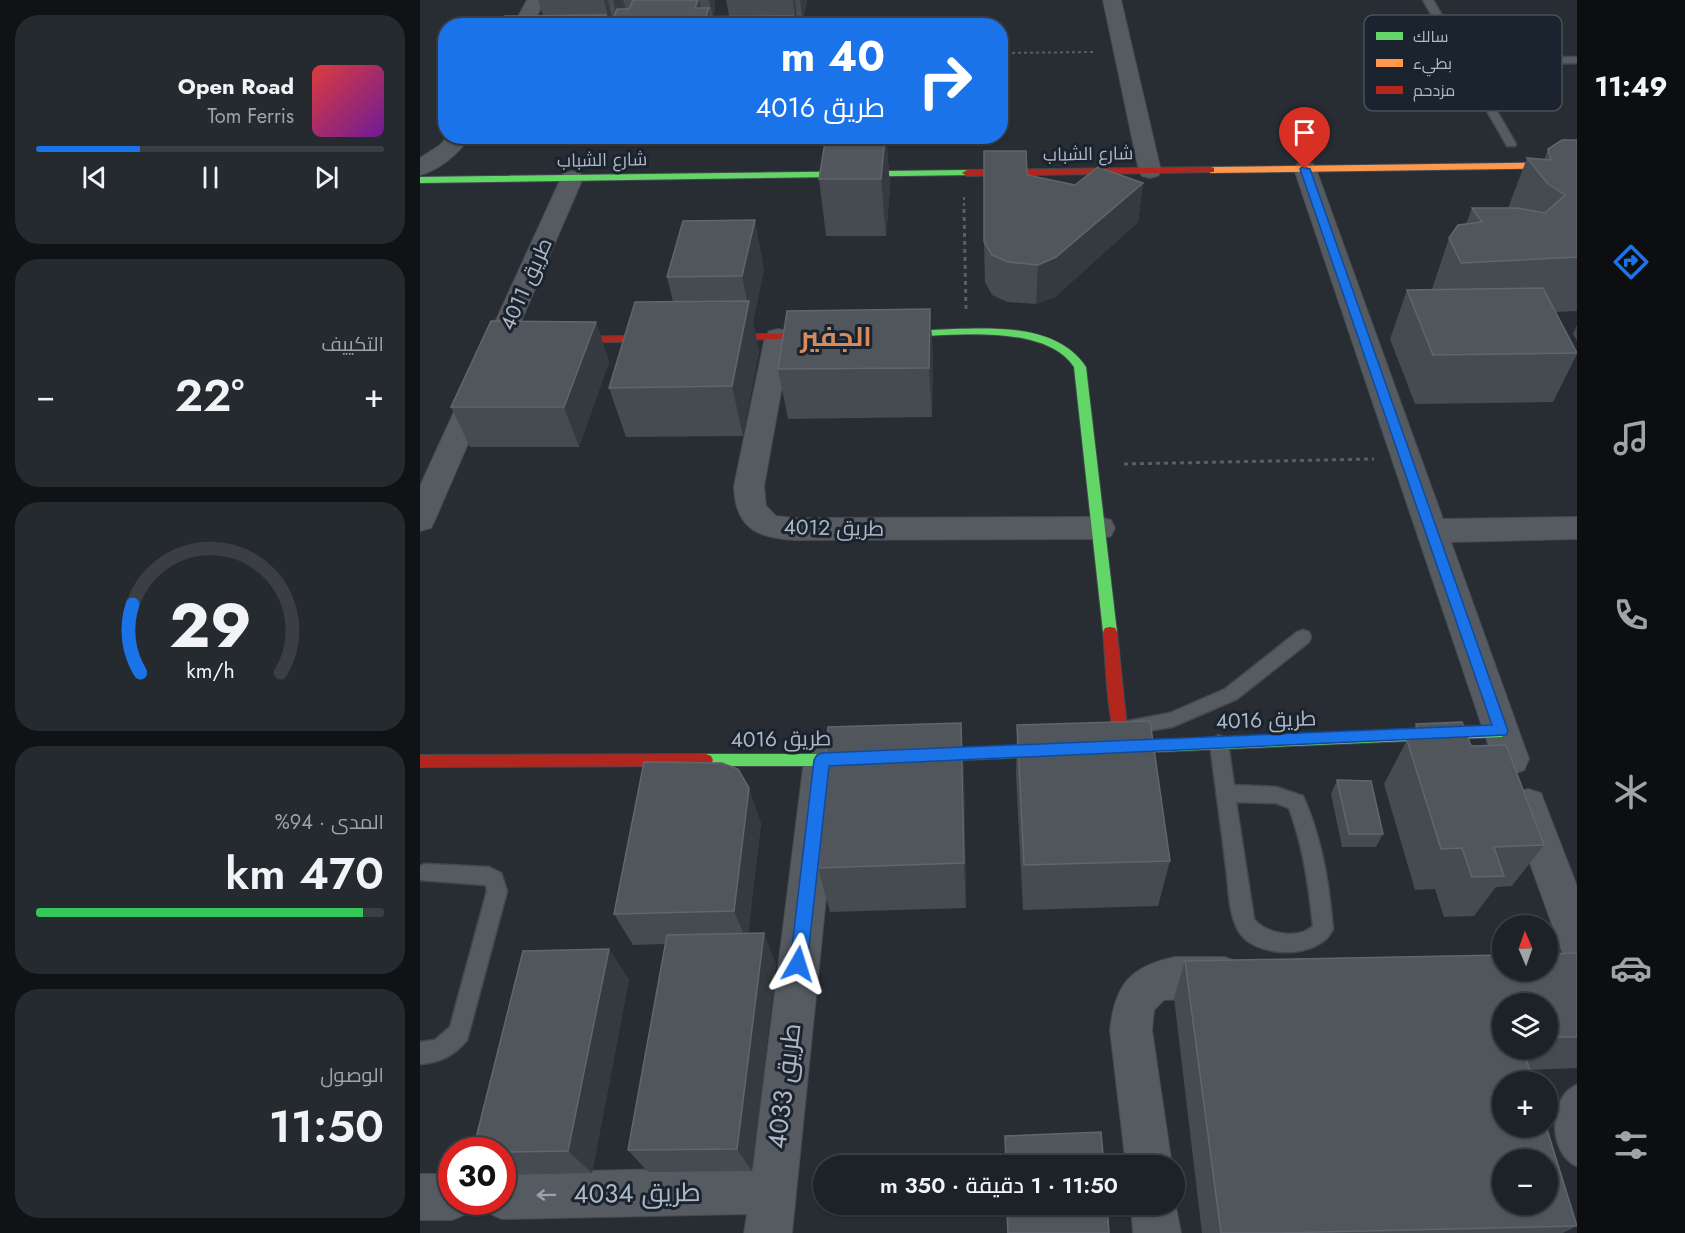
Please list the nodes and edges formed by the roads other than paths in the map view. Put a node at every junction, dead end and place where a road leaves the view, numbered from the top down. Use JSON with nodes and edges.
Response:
{"nodes":[{"id":1,"x":536,"y":0,"type":"edge"},
{"id":2,"x":1112,"y":0,"type":"edge"},
{"id":3,"x":1428,"y":0,"type":"edge"},
{"id":4,"x":1436,"y":15,"type":"edge"},
{"id":5,"x":526,"y":18,"type":"edge"},
{"id":6,"x":1562,"y":60,"type":"edge"},
{"id":7,"x":1577,"y":60,"type":"edge"},
{"id":8,"x":1492,"y":111,"type":"edge"},
{"id":9,"x":454,"y":144,"type":"edge"},
{"id":10,"x":462,"y":144,"type":"edge"},
{"id":11,"x":1511,"y":144,"type":"dead end"},
{"id":12,"x":1577,"y":165,"type":"edge"},
{"id":13,"x":420,"y":168,"type":"edge"},
{"id":14,"x":1305,"y":169,"type":"junction"},
{"id":15,"x":1150,"y":171,"type":"junction"},
{"id":16,"x":572,"y":178,"type":"junction"},
{"id":17,"x":420,"y":180,"type":"edge"},
{"id":18,"x":460,"y":180,"type":"junction"},
{"id":19,"x":872,"y":335,"type":"edge"},
{"id":20,"x":778,"y":336,"type":"junction"},
{"id":21,"x":836,"y":336,"type":"edge"},
{"id":22,"x":546,"y":340,"type":"edge"},
{"id":23,"x":422,"y":510,"type":"edge"},
{"id":24,"x":1100,"y":528,"type":"junction"},
{"id":25,"x":1577,"y":528,"type":"edge"},
{"id":26,"x":1432,"y":531,"type":"junction"},
{"id":27,"x":1303,"y":636,"type":"dead end"},
{"id":28,"x":1120,"y":728,"type":"junction"},
{"id":29,"x":1501,"y":731,"type":"junction"},
{"id":30,"x":1218,"y":743,"type":"junction"},
{"id":31,"x":1125,"y":747,"type":"junction"},
{"id":32,"x":822,"y":760,"type":"junction"},
{"id":33,"x":420,"y":761,"type":"edge"},
{"id":34,"x":1226,"y":794,"type":"junction"},
{"id":35,"x":425,"y":873,"type":"dead end"},
{"id":36,"x":1569,"y":961,"type":"edge"},
{"id":37,"x":1320,"y":975,"type":"edge"},
{"id":38,"x":420,"y":1053,"type":"edge"},
{"id":39,"x":1577,"y":1096,"type":"edge"},
{"id":40,"x":1148,"y":1155,"type":"edge"},
{"id":41,"x":1577,"y":1155,"type":"edge"},
{"id":42,"x":420,"y":1197,"type":"edge"},
{"id":43,"x":438,"y":1197,"type":"edge"},
{"id":44,"x":516,"y":1197,"type":"edge"},
{"id":45,"x":770,"y":1212,"type":"edge"},
{"id":46,"x":1155,"y":1215,"type":"edge"},
{"id":47,"x":1157,"y":1233,"type":"edge"}],
"edges":[{"from":1,"to":5,"type":"street"},
{"from":2,"to":15,"type":"street"},
{"from":3,"to":4,"type":"lane"},
{"from":6,"to":7,"type":"lane"},
{"from":8,"to":11,"type":"lane"},
{"from":9,"to":13,"type":"street"},
{"from":10,"to":18,"type":"street"},
{"from":12,"to":14,"type":"street","name":"شارع الشباب"},
{"from":14,"to":15,"type":"street","name":"شارع الشباب"},
{"from":14,"to":26,"type":"street"},
{"from":15,"to":16,"type":"street","name":"شارع الشباب"},
{"from":16,"to":18,"type":"street","name":"شارع الشباب"},
{"from":16,"to":23,"type":"street","name":"طريق 4011"},
{"from":17,"to":18,"type":"street","name":"شارع الشباب"},
{"from":19,"to":24,"type":"street"},
{"from":20,"to":21,"type":"street"},
{"from":20,"to":22,"type":"street"},
{"from":20,"to":24,"type":"street","name":"طريق 4012"},
{"from":24,"to":28,"type":"street"},
{"from":25,"to":26,"type":"street"},
{"from":26,"to":29,"type":"street"},
{"from":27,"to":28,"type":"lane"},
{"from":28,"to":31,"type":"street"},
{"from":29,"to":30,"type":"street","name":"طريق 4016"},
{"from":29,"to":36,"type":"street"},
{"from":30,"to":31,"type":"street","name":"طريق 4016"},
{"from":30,"to":34,"type":"lane"},
{"from":31,"to":32,"type":"street","name":"طريق 4016"},
{"from":32,"to":33,"type":"street","name":"طريق 4016"},
{"from":32,"to":45,"type":"street","name":"طريق 4033"},
{"from":34,"to":34,"type":"lane"},
{"from":35,"to":38,"type":"lane"},
{"from":37,"to":40,"type":"street"},
{"from":39,"to":41,"type":"lane"},
{"from":42,"to":43,"type":"street"},
{"from":45,"to":44,"type":"street","name":"طريق 4034","one_way":true},
{"from":46,"to":47,"type":"street"}]}
